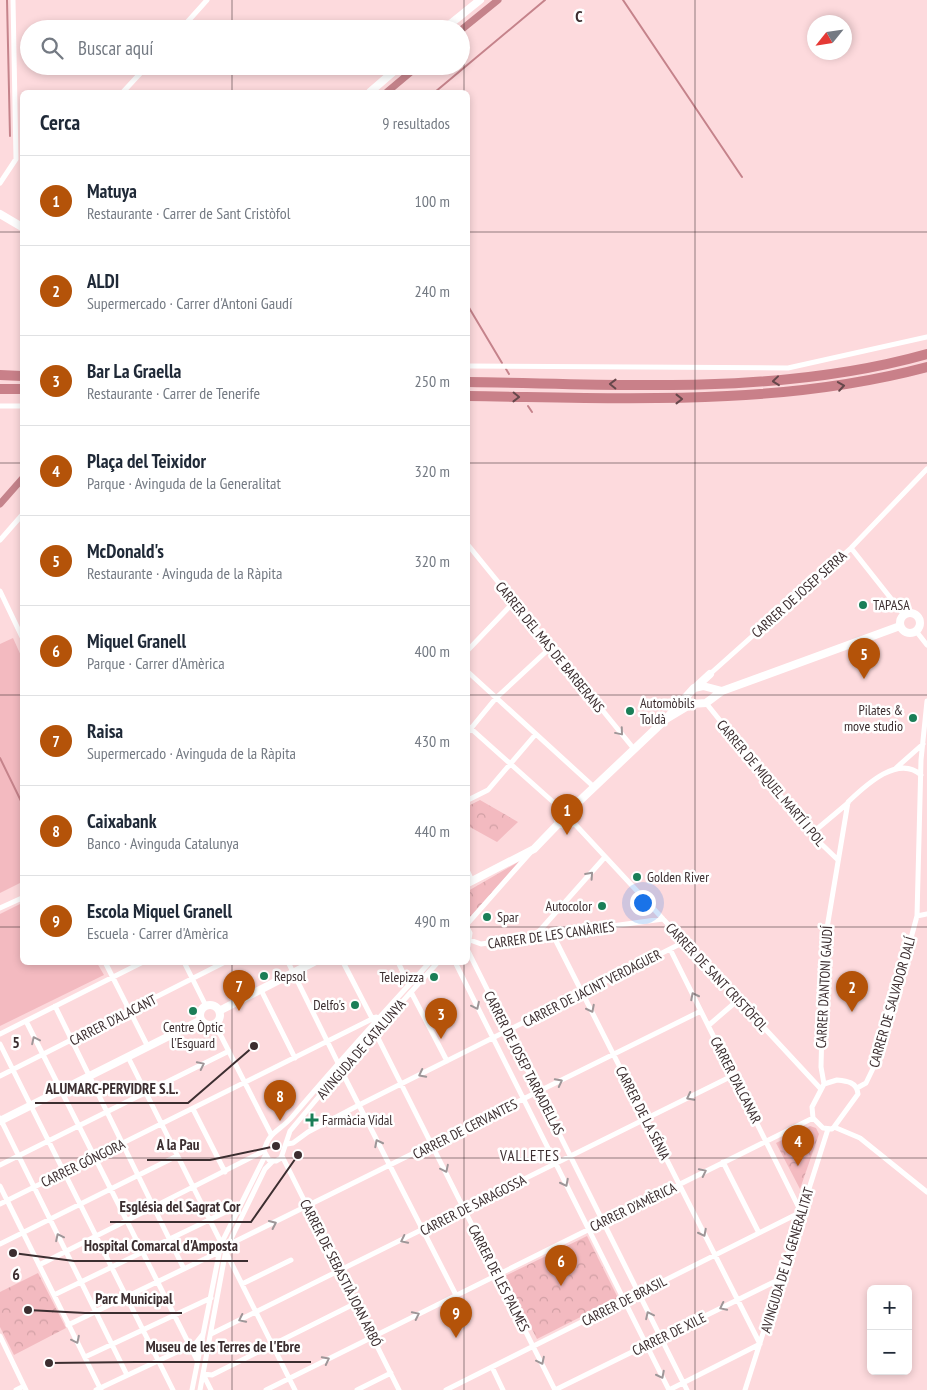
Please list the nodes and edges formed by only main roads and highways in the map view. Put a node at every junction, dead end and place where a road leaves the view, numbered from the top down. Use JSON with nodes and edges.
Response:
{"nodes":[{"id":1,"x":927,"y":354,"type":"edge"},
{"id":2,"x":925,"y":368,"type":"edge"},
{"id":3,"x":0,"y":375,"type":"edge"},
{"id":4,"x":20,"y":376,"type":"edge"},
{"id":5,"x":470,"y":382,"type":"edge"},
{"id":6,"x":0,"y":389,"type":"edge"},
{"id":7,"x":20,"y":389,"type":"edge"},
{"id":8,"x":470,"y":396,"type":"edge"}],
"edges":[{"from":1,"to":5,"type":"highway","one_way":true},
{"from":8,"to":2,"type":"highway","one_way":true},
{"from":3,"to":4,"type":"highway"},
{"from":6,"to":7,"type":"highway"}]}
